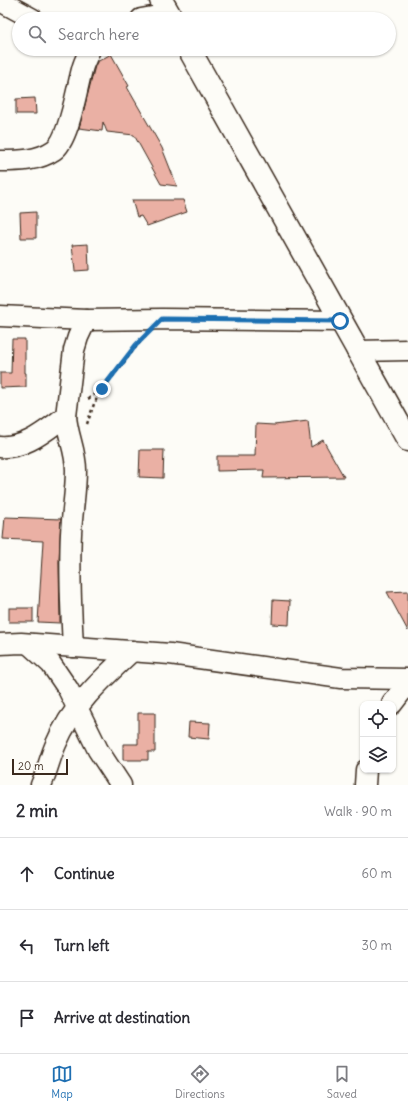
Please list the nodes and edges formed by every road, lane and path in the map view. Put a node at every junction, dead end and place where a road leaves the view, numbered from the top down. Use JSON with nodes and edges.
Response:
{"nodes":[{"id":1,"x":0,"y":1,"type":"edge"},
{"id":2,"x":20,"y":12,"type":"edge"},
{"id":3,"x":87,"y":56,"type":"edge"},
{"id":4,"x":193,"y":56,"type":"edge"},
{"id":5,"x":0,"y":161,"type":"edge"},
{"id":6,"x":0,"y":316,"type":"edge"},
{"id":7,"x":162,"y":319,"type":"junction"},
{"id":8,"x":86,"y":320,"type":"junction"},
{"id":9,"x":340,"y":321,"type":"junction"},
{"id":10,"x":408,"y":350,"type":"edge"},
{"id":11,"x":357,"y":351,"type":"junction"},
{"id":12,"x":66,"y":416,"type":"junction"},
{"id":13,"x":86,"y":426,"type":"dead end"},
{"id":14,"x":408,"y":440,"type":"edge"},
{"id":15,"x":0,"y":447,"type":"edge"},
{"id":16,"x":0,"y":644,"type":"edge"},
{"id":17,"x":29,"y":644,"type":"junction"},
{"id":18,"x":73,"y":647,"type":"junction"},
{"id":19,"x":132,"y":651,"type":"junction"},
{"id":20,"x":408,"y":679,"type":"edge"},
{"id":21,"x":408,"y":683,"type":"edge"},
{"id":22,"x":394,"y":701,"type":"edge"},
{"id":23,"x":77,"y":708,"type":"junction"},
{"id":24,"x":366,"y":773,"type":"edge"},
{"id":25,"x":41,"y":785,"type":"edge"},
{"id":26,"x":121,"y":785,"type":"edge"},
{"id":27,"x":364,"y":785,"type":"edge"}],
"edges":[{"from":1,"to":2,"type":"street"},
{"from":3,"to":5,"type":"street"},
{"from":4,"to":9,"type":"main road"},
{"from":6,"to":8,"type":"street"},
{"from":7,"to":8,"type":"street"},
{"from":7,"to":9,"type":"street"},
{"from":7,"to":13,"type":"path"},
{"from":8,"to":12,"type":"street"},
{"from":9,"to":11,"type":"main road"},
{"from":10,"to":11,"type":"street"},
{"from":11,"to":14,"type":"main road"},
{"from":12,"to":15,"type":"street"},
{"from":12,"to":18,"type":"street"},
{"from":16,"to":17,"type":"street"},
{"from":17,"to":18,"type":"street"},
{"from":17,"to":23,"type":"street"},
{"from":18,"to":19,"type":"street"},
{"from":19,"to":20,"type":"street"},
{"from":19,"to":23,"type":"street"},
{"from":21,"to":22,"type":"street"},
{"from":23,"to":25,"type":"street"},
{"from":23,"to":26,"type":"street"},
{"from":24,"to":27,"type":"street"}]}
